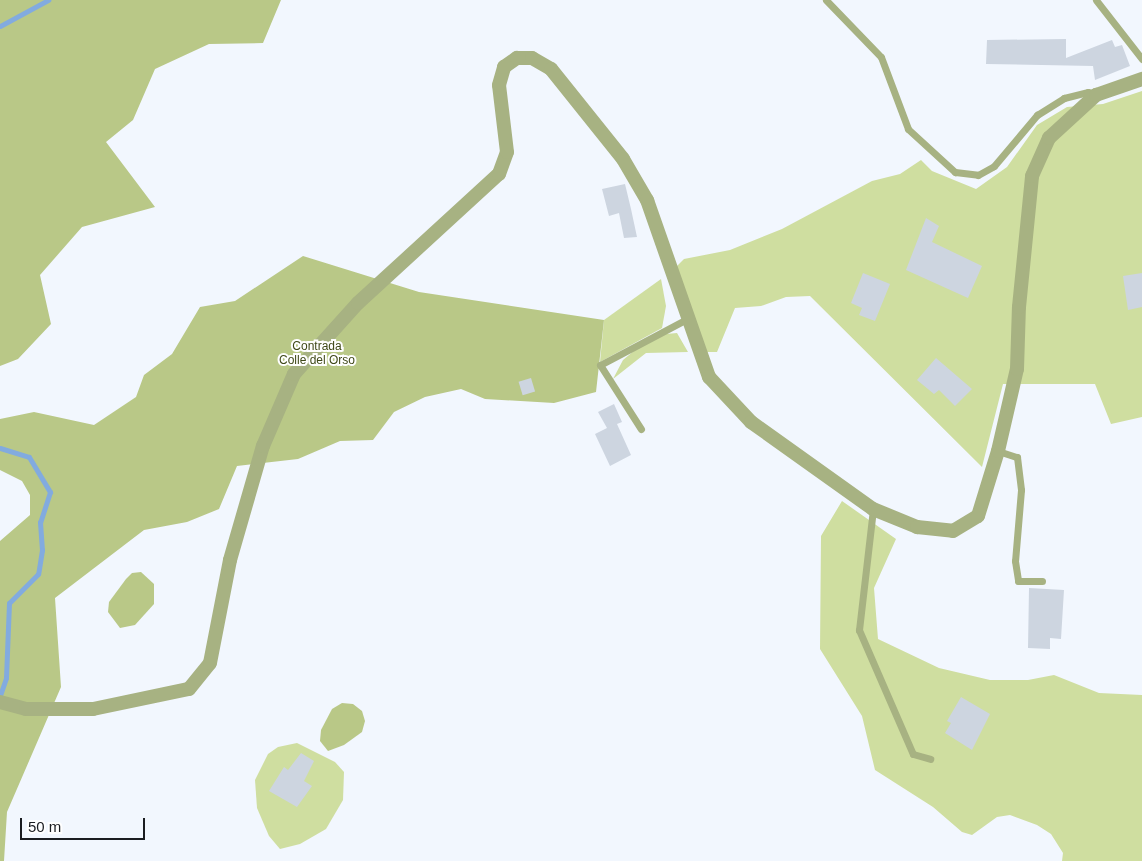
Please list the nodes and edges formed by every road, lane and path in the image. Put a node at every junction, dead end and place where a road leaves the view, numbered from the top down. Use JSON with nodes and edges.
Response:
{"nodes":[{"id":1,"x":826,"y":0,"type":"edge"},
{"id":2,"x":1096,"y":0,"type":"edge"},
{"id":3,"x":1142,"y":59,"type":"edge"},
{"id":4,"x":1142,"y":80,"type":"edge"},
{"id":5,"x":1096,"y":95,"type":"junction"},
{"id":6,"x":687,"y":319,"type":"junction"},
{"id":7,"x":641,"y":429,"type":"dead end"},
{"id":8,"x":998,"y":451,"type":"junction"},
{"id":9,"x":873,"y":509,"type":"junction"},
{"id":10,"x":1042,"y":581,"type":"dead end"},
{"id":11,"x":0,"y":702,"type":"edge"},
{"id":12,"x":930,"y":759,"type":"dead end"}],
"edges":[{"from":1,"to":5,"type":"lane"},
{"from":2,"to":3,"type":"lane"},
{"from":4,"to":5,"type":"street"},
{"from":5,"to":8,"type":"street"},
{"from":6,"to":7,"type":"lane"},
{"from":6,"to":9,"type":"street"},
{"from":6,"to":11,"type":"street"},
{"from":8,"to":9,"type":"street"},
{"from":8,"to":10,"type":"lane"},
{"from":9,"to":12,"type":"lane"}]}
